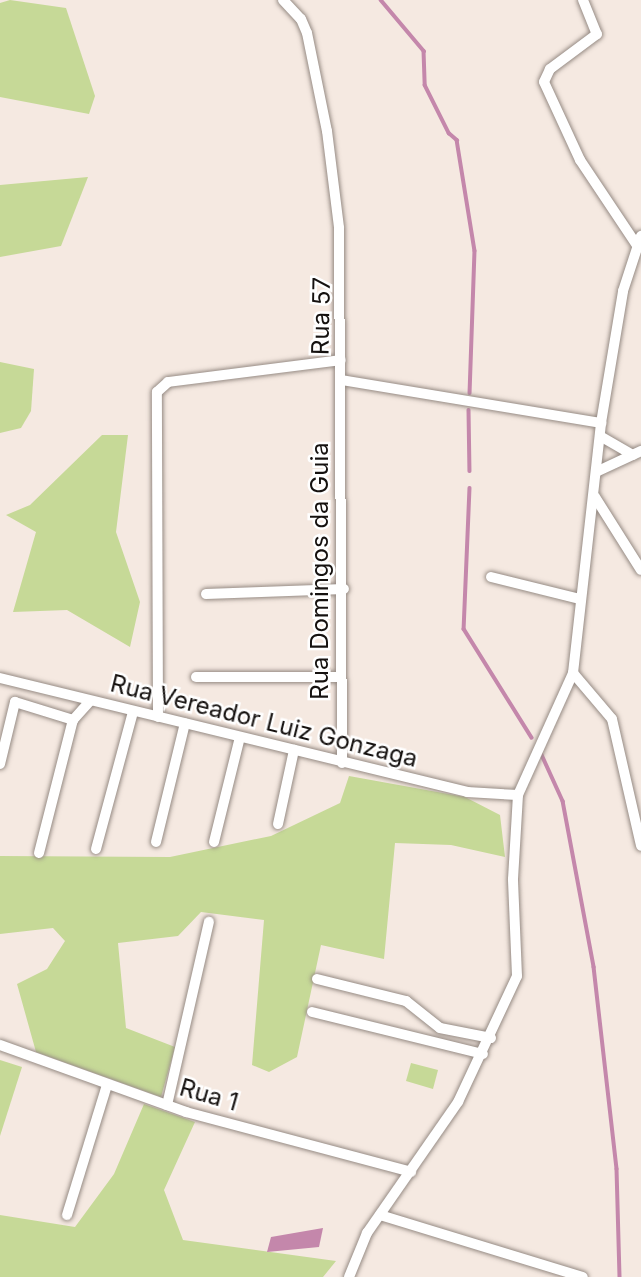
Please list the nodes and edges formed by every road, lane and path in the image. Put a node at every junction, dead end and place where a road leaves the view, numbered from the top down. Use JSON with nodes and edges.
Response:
{"nodes":[{"id":1,"x":283,"y":0,"type":"edge"},
{"id":2,"x":583,"y":0,"type":"edge"},
{"id":3,"x":639,"y":240,"type":"edge"},
{"id":4,"x":341,"y":360,"type":"junction"},
{"id":5,"x":341,"y":380,"type":"junction"},
{"id":6,"x":601,"y":424,"type":"junction"},
{"id":7,"x":600,"y":436,"type":"junction"},
{"id":8,"x":637,"y":453,"type":"edge"},
{"id":9,"x":596,"y":472,"type":"junction"},
{"id":10,"x":595,"y":497,"type":"junction"},
{"id":11,"x":641,"y":570,"type":"edge"},
{"id":12,"x":491,"y":577,"type":"dead end"},
{"id":13,"x":344,"y":589,"type":"junction"},
{"id":14,"x":206,"y":594,"type":"dead end"},
{"id":15,"x":580,"y":599,"type":"junction"},
{"id":16,"x":573,"y":673,"type":"junction"},
{"id":17,"x":196,"y":677,"type":"dead end"},
{"id":18,"x":340,"y":677,"type":"junction"},
{"id":19,"x":0,"y":678,"type":"edge"},
{"id":20,"x":90,"y":701,"type":"junction"},
{"id":21,"x":133,"y":712,"type":"junction"},
{"id":22,"x":158,"y":717,"type":"junction"},
{"id":23,"x":73,"y":720,"type":"junction"},
{"id":24,"x":185,"y":723,"type":"junction"},
{"id":25,"x":240,"y":737,"type":"junction"},
{"id":26,"x":294,"y":750,"type":"junction"},
{"id":27,"x":342,"y":763,"type":"junction"},
{"id":28,"x":0,"y":764,"type":"edge"},
{"id":29,"x":519,"y":795,"type":"junction"},
{"id":30,"x":278,"y":824,"type":"dead end"},
{"id":31,"x":156,"y":842,"type":"dead end"},
{"id":32,"x":214,"y":842,"type":"dead end"},
{"id":33,"x":641,"y":846,"type":"edge"},
{"id":34,"x":96,"y":849,"type":"dead end"},
{"id":35,"x":39,"y":853,"type":"dead end"},
{"id":36,"x":209,"y":922,"type":"dead end"},
{"id":37,"x":317,"y":979,"type":"dead end"},
{"id":38,"x":312,"y":1012,"type":"dead end"},
{"id":39,"x":491,"y":1038,"type":"junction"},
{"id":40,"x":0,"y":1045,"type":"edge"},
{"id":41,"x":483,"y":1054,"type":"junction"},
{"id":42,"x":107,"y":1086,"type":"junction"},
{"id":43,"x":167,"y":1105,"type":"junction"},
{"id":44,"x":411,"y":1172,"type":"junction"},
{"id":45,"x":380,"y":1214,"type":"junction"},
{"id":46,"x":67,"y":1215,"type":"dead end"},
{"id":47,"x":349,"y":1277,"type":"edge"},
{"id":48,"x":583,"y":1277,"type":"edge"}],
"edges":[{"from":1,"to":4,"type":"street","name":"Rua 57"},
{"from":2,"to":3,"type":"street"},
{"from":3,"to":6,"type":"street"},
{"from":4,"to":5,"type":"street","name":"Rua 57"},
{"from":4,"to":22,"type":"street"},
{"from":5,"to":6,"type":"street","name":"Rua 57"},
{"from":5,"to":13,"type":"street","name":"Rua Domingos da Guia"},
{"from":6,"to":7,"type":"street"},
{"from":7,"to":8,"type":"street"},
{"from":7,"to":9,"type":"street"},
{"from":8,"to":9,"type":"street"},
{"from":9,"to":10,"type":"street"},
{"from":10,"to":11,"type":"street"},
{"from":10,"to":15,"type":"street"},
{"from":12,"to":15,"type":"street"},
{"from":13,"to":14,"type":"street"},
{"from":13,"to":18,"type":"street","name":"Rua Domingos da Guia"},
{"from":15,"to":16,"type":"street"},
{"from":16,"to":29,"type":"street"},
{"from":16,"to":33,"type":"street"},
{"from":17,"to":18,"type":"street"},
{"from":18,"to":27,"type":"street","name":"Rua Domingos da Guia"},
{"from":19,"to":20,"type":"street","name":"Rua Vereador Luiz Gonzaga"},
{"from":20,"to":21,"type":"street","name":"Rua Vereador Luiz Gonzaga"},
{"from":20,"to":23,"type":"street"},
{"from":21,"to":22,"type":"street","name":"Rua Vereador Luiz Gonzaga"},
{"from":21,"to":34,"type":"street"},
{"from":22,"to":24,"type":"street","name":"Rua Vereador Luiz Gonzaga"},
{"from":23,"to":28,"type":"street"},
{"from":23,"to":35,"type":"street"},
{"from":24,"to":25,"type":"street","name":"Rua Vereador Luiz Gonzaga"},
{"from":24,"to":31,"type":"street"},
{"from":25,"to":26,"type":"street","name":"Rua Vereador Luiz Gonzaga"},
{"from":25,"to":32,"type":"street"},
{"from":26,"to":27,"type":"street","name":"Rua Vereador Luiz Gonzaga"},
{"from":26,"to":30,"type":"street"},
{"from":27,"to":29,"type":"street","name":"Rua Vereador Luiz Gonzaga"},
{"from":29,"to":39,"type":"street"},
{"from":36,"to":43,"type":"street"},
{"from":37,"to":39,"type":"street"},
{"from":38,"to":41,"type":"street"},
{"from":39,"to":41,"type":"street"},
{"from":40,"to":42,"type":"street","name":"Rua 1"},
{"from":41,"to":44,"type":"street"},
{"from":42,"to":43,"type":"street","name":"Rua 1"},
{"from":42,"to":46,"type":"street"},
{"from":43,"to":44,"type":"street","name":"Rua 1"},
{"from":44,"to":45,"type":"street"},
{"from":45,"to":47,"type":"street"},
{"from":45,"to":48,"type":"street"}]}
